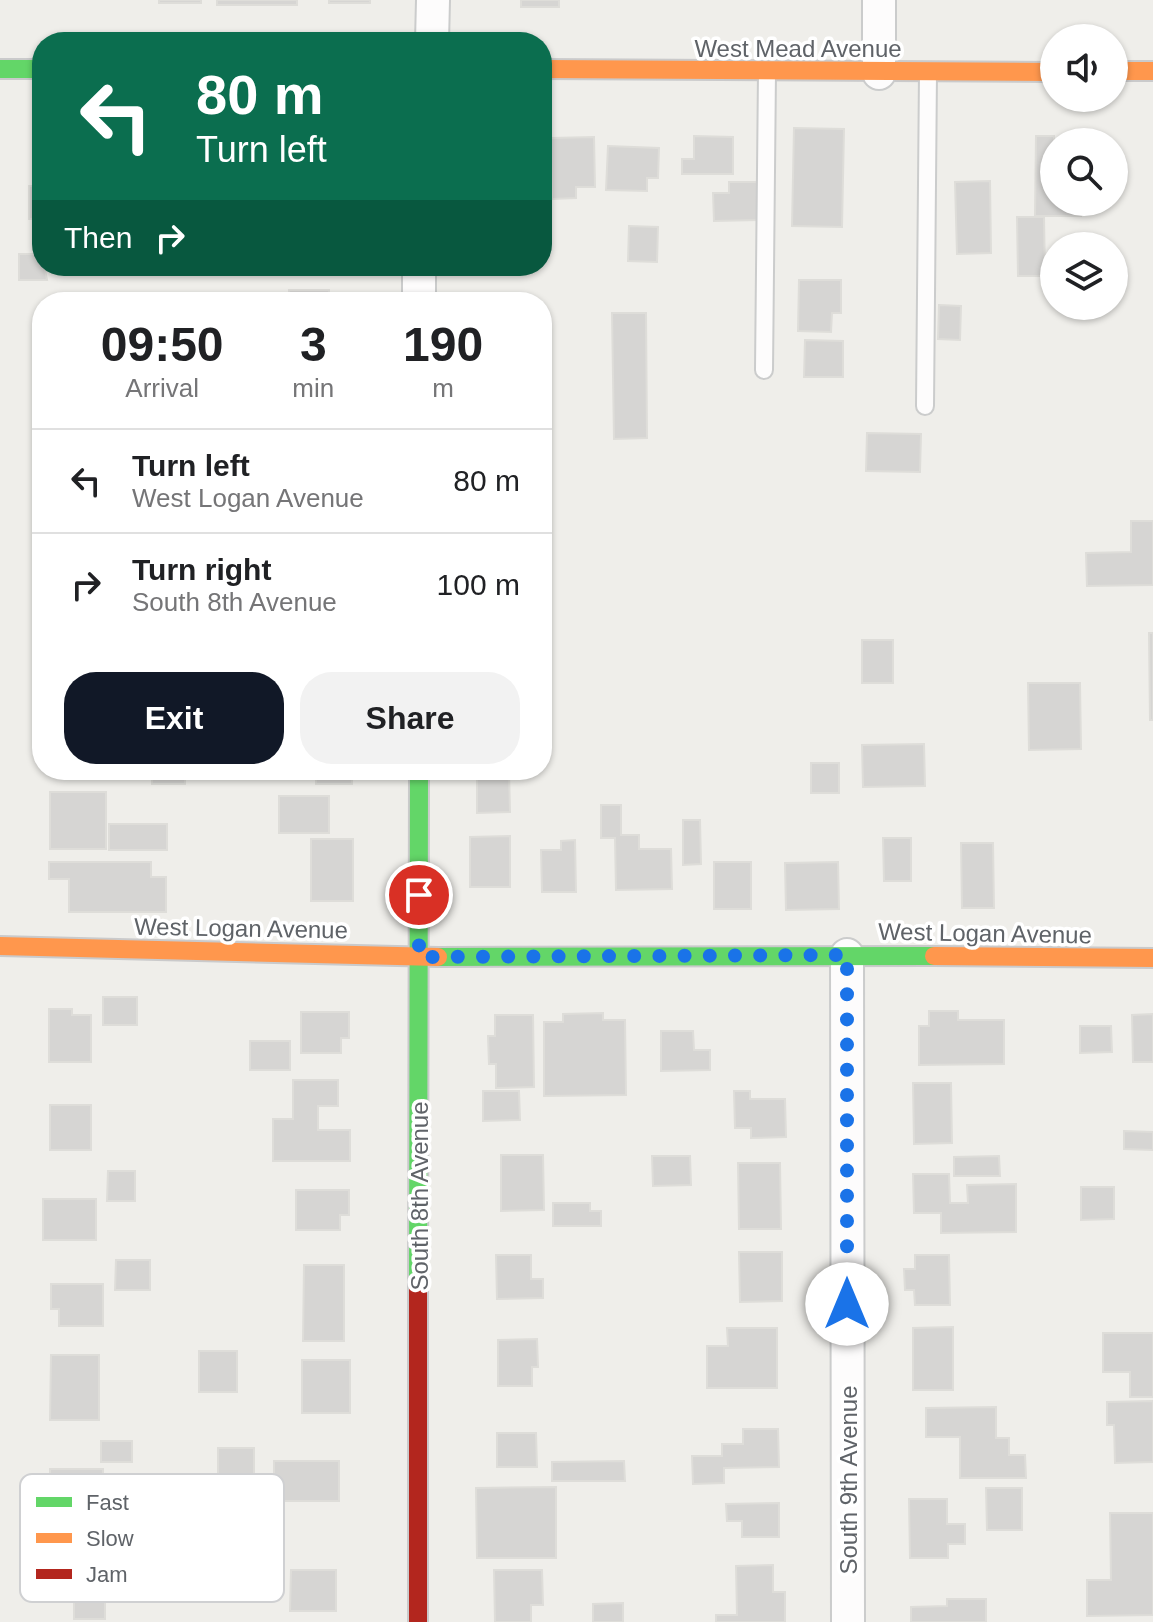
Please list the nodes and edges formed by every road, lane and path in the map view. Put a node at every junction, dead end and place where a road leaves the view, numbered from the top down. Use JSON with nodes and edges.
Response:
{"nodes":[{"id":1,"x":433,"y":0,"type":"edge"},
{"id":2,"x":879,"y":0,"type":"edge"},
{"id":3,"x":432,"y":32,"type":"edge"},
{"id":4,"x":0,"y":69,"type":"edge"},
{"id":5,"x":32,"y":69,"type":"edge"},
{"id":6,"x":552,"y":69,"type":"edge"},
{"id":7,"x":1128,"y":71,"type":"edge"},
{"id":8,"x":1153,"y":71,"type":"edge"},
{"id":9,"x":767,"y":72,"type":"junction"},
{"id":10,"x":1040,"y":72,"type":"edge"},
{"id":11,"x":879,"y":73,"type":"junction"},
{"id":12,"x":928,"y":73,"type":"junction"},
{"id":13,"x":764,"y":370,"type":"dead end"},
{"id":14,"x":925,"y":406,"type":"dead end"},
{"id":15,"x":419,"y":780,"type":"edge"},
{"id":16,"x":0,"y":946,"type":"edge"},
{"id":17,"x":847,"y":955,"type":"junction"},
{"id":18,"x":419,"y":957,"type":"junction"},
{"id":19,"x":1153,"y":958,"type":"edge"},
{"id":20,"x":418,"y":1622,"type":"edge"},
{"id":21,"x":848,"y":1622,"type":"edge"}],
"edges":[{"from":1,"to":3,"type":"street"},
{"from":2,"to":11,"type":"street"},
{"from":4,"to":5,"type":"street"},
{"from":6,"to":9,"type":"street","name":"West Mead Avenue"},
{"from":7,"to":8,"type":"street"},
{"from":9,"to":11,"type":"street","name":"West Mead Avenue"},
{"from":9,"to":13,"type":"lane"},
{"from":10,"to":12,"type":"street","name":"West Mead Avenue"},
{"from":11,"to":12,"type":"street","name":"West Mead Avenue"},
{"from":12,"to":14,"type":"lane"},
{"from":15,"to":18,"type":"street","name":"South 8th Avenue"},
{"from":16,"to":18,"type":"street","name":"West Logan Avenue"},
{"from":17,"to":18,"type":"street","name":"West Logan Avenue"},
{"from":17,"to":19,"type":"street","name":"West Logan Avenue"},
{"from":17,"to":21,"type":"street","name":"South 9th Avenue"},
{"from":18,"to":20,"type":"street","name":"South 8th Avenue"}]}
